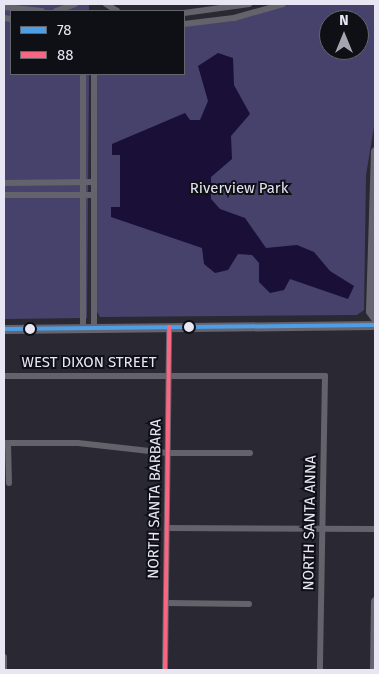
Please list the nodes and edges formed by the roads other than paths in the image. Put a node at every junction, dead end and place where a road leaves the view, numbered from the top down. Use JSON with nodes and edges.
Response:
{"nodes":[{"id":1,"x":250,"y":4,"type":"edge"},
{"id":2,"x":283,"y":4,"type":"edge"},
{"id":3,"x":4,"y":7,"type":"edge"},
{"id":4,"x":73,"y":7,"type":"edge"},
{"id":5,"x":32,"y":10,"type":"edge"},
{"id":6,"x":60,"y":10,"type":"edge"},
{"id":7,"x":185,"y":12,"type":"edge"},
{"id":8,"x":185,"y":24,"type":"edge"},
{"id":9,"x":83,"y":75,"type":"edge"},
{"id":10,"x":94,"y":75,"type":"edge"},
{"id":11,"x":83,"y":125,"type":"junction"},
{"id":12,"x":94,"y":125,"type":"junction"},
{"id":13,"x":375,"y":151,"type":"edge"},
{"id":14,"x":83,"y":182,"type":"junction"},
{"id":15,"x":94,"y":182,"type":"junction"},
{"id":16,"x":4,"y":183,"type":"edge"},
{"id":17,"x":83,"y":195,"type":"junction"},
{"id":18,"x":94,"y":195,"type":"junction"},
{"id":19,"x":4,"y":196,"type":"edge"},
{"id":20,"x":375,"y":318,"type":"edge"},
{"id":21,"x":375,"y":325,"type":"edge"},
{"id":22,"x":83,"y":327,"type":"junction"},
{"id":23,"x":94,"y":327,"type":"junction"},
{"id":24,"x":169,"y":327,"type":"junction"},
{"id":25,"x":4,"y":329,"type":"edge"},
{"id":26,"x":4,"y":376,"type":"edge"},
{"id":27,"x":169,"y":376,"type":"junction"},
{"id":28,"x":325,"y":376,"type":"joint"},
{"id":29,"x":6,"y":443,"type":"edge"},
{"id":30,"x":168,"y":453,"type":"junction"},
{"id":31,"x":250,"y":453,"type":"dead end"},
{"id":32,"x":9,"y":483,"type":"dead end"},
{"id":33,"x":322,"y":527,"type":"junction"},
{"id":34,"x":167,"y":528,"type":"junction"},
{"id":35,"x":375,"y":529,"type":"edge"},
{"id":36,"x":375,"y":601,"type":"edge"},
{"id":37,"x":166,"y":603,"type":"junction"},
{"id":38,"x":249,"y":604,"type":"dead end"},
{"id":39,"x":375,"y":607,"type":"edge"},
{"id":40,"x":4,"y":657,"type":"edge"},
{"id":41,"x":4,"y":670,"type":"edge"},
{"id":42,"x":165,"y":670,"type":"edge"},
{"id":43,"x":320,"y":670,"type":"edge"},
{"id":44,"x":374,"y":670,"type":"edge"}],
"edges":[{"from":1,"to":7,"type":"street"},
{"from":2,"to":8,"type":"street"},
{"from":3,"to":5,"type":"street"},
{"from":4,"to":6,"type":"street"},
{"from":9,"to":11,"type":"street"},
{"from":10,"to":12,"type":"street"},
{"from":11,"to":12,"type":"street"},
{"from":11,"to":14,"type":"street"},
{"from":12,"to":15,"type":"street"},
{"from":13,"to":20,"type":"main road"},
{"from":14,"to":15,"type":"street"},
{"from":14,"to":16,"type":"street"},
{"from":14,"to":17,"type":"street"},
{"from":15,"to":18,"type":"street"},
{"from":17,"to":18,"type":"street"},
{"from":17,"to":19,"type":"street"},
{"from":17,"to":22,"type":"street"},
{"from":18,"to":23,"type":"street"},
{"from":21,"to":24,"type":"main road"},
{"from":22,"to":23,"type":"main road"},
{"from":22,"to":25,"type":"main road"},
{"from":23,"to":24,"type":"main road"},
{"from":24,"to":27,"type":"street","name":"NORTH SANTA BARBARA"},
{"from":26,"to":27,"type":"street","name":"WEST DIXON STREET"},
{"from":27,"to":28,"type":"street","name":"WEST DIXON STREET"},
{"from":27,"to":30,"type":"street","name":"NORTH SANTA BARBARA"},
{"from":28,"to":33,"type":"street","name":"NORTH SANTA ANNA"},
{"from":29,"to":30,"type":"street"},
{"from":29,"to":32,"type":"street"},
{"from":30,"to":31,"type":"street"},
{"from":30,"to":34,"type":"street","name":"NORTH SANTA BARBARA"},
{"from":33,"to":34,"type":"street"},
{"from":33,"to":35,"type":"street"},
{"from":33,"to":43,"type":"street","name":"NORTH SANTA ANNA"},
{"from":34,"to":37,"type":"street","name":"NORTH SANTA BARBARA"},
{"from":36,"to":39,"type":"main road"},
{"from":37,"to":38,"type":"street"},
{"from":37,"to":42,"type":"street","name":"NORTH SANTA BARBARA"},
{"from":39,"to":44,"type":"main road"},
{"from":40,"to":41,"type":"street"}]}
